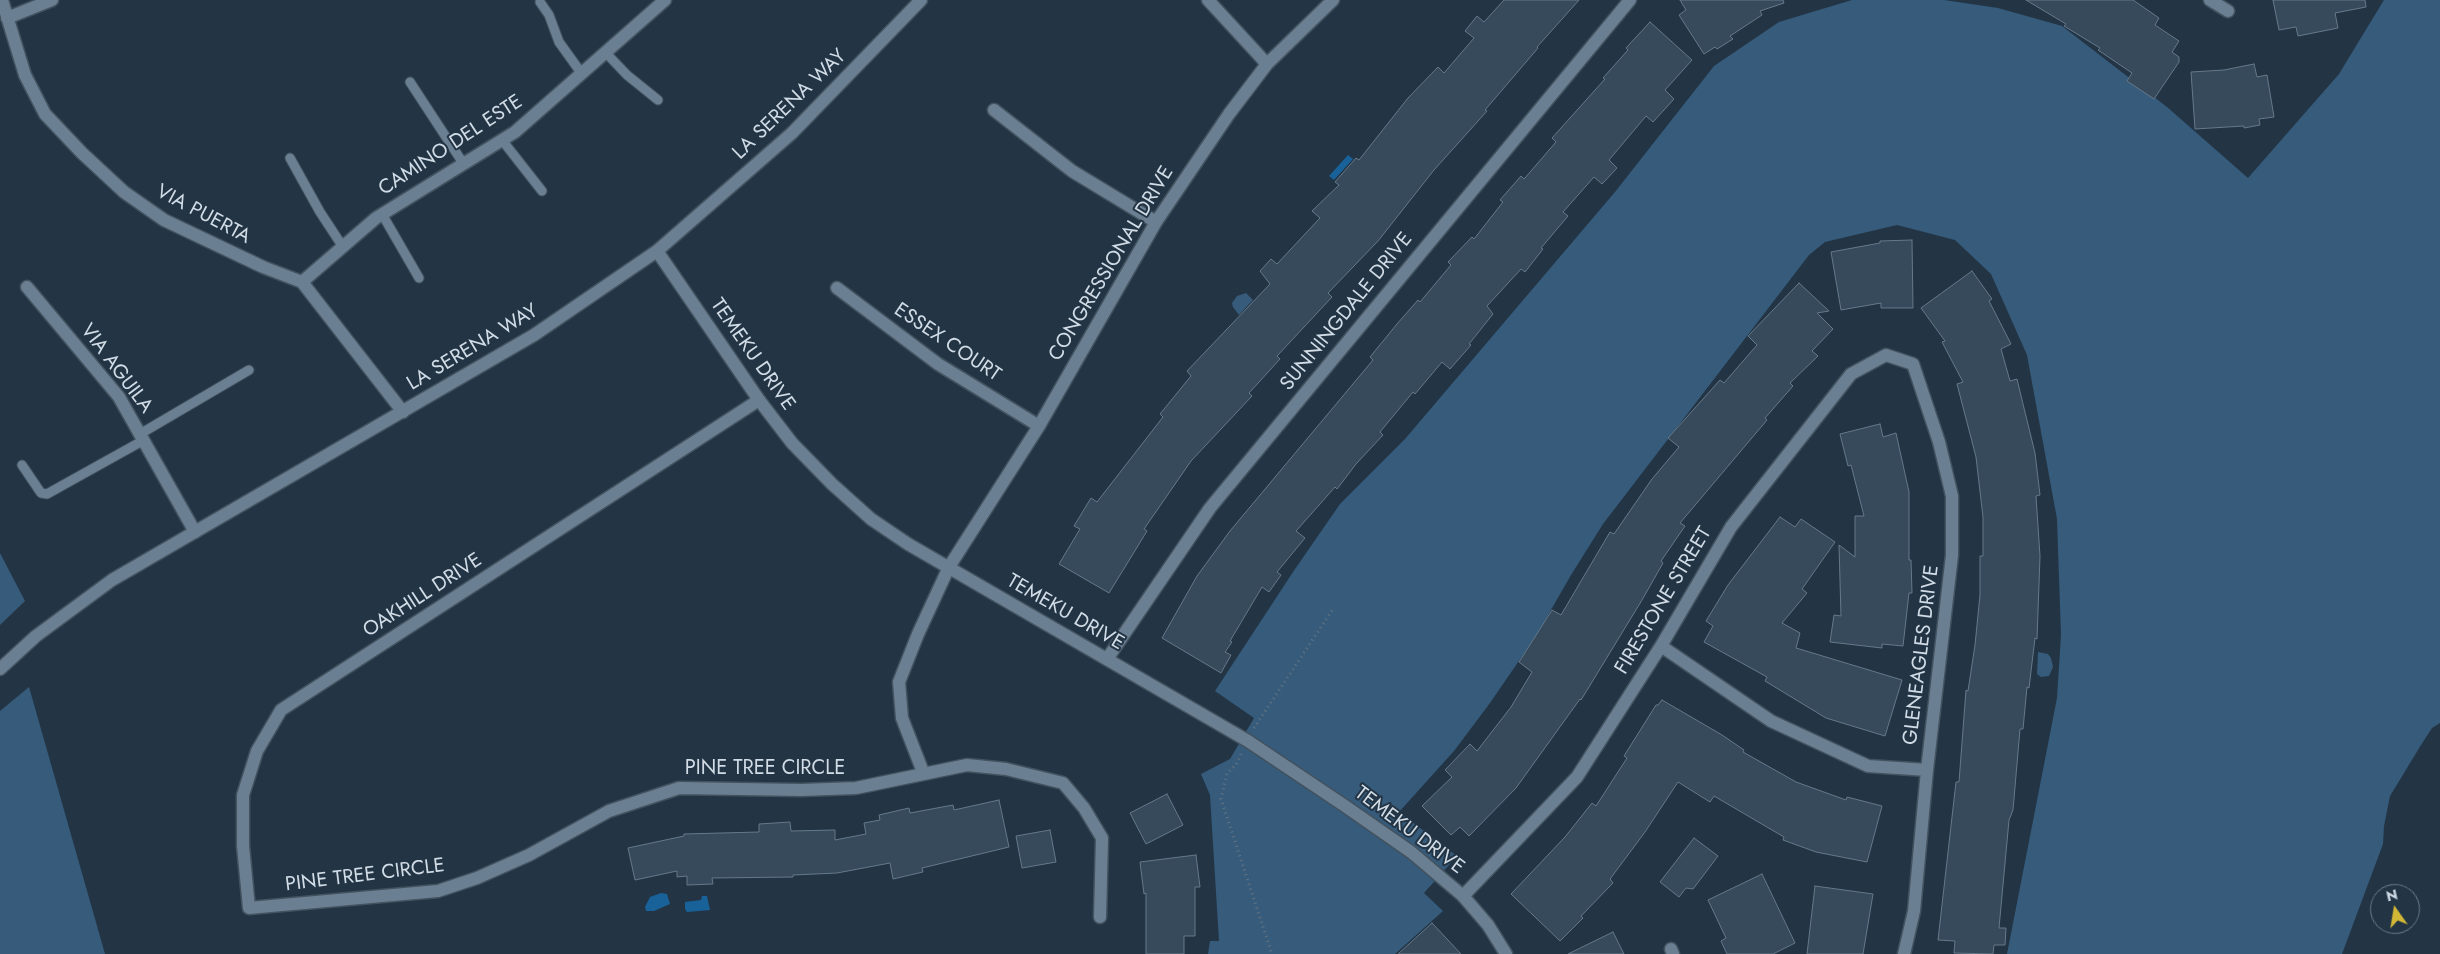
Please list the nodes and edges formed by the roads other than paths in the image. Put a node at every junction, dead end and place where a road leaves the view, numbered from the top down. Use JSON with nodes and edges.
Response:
{"nodes":[{"id":1,"x":2,"y":0,"type":"edge"},
{"id":2,"x":52,"y":0,"type":"edge"},
{"id":3,"x":665,"y":0,"type":"edge"},
{"id":4,"x":921,"y":0,"type":"edge"},
{"id":5,"x":1208,"y":0,"type":"edge"},
{"id":6,"x":1333,"y":0,"type":"edge"},
{"id":7,"x":1630,"y":0,"type":"edge"},
{"id":8,"x":2210,"y":0,"type":"edge"},
{"id":9,"x":540,"y":2,"type":"dead end"},
{"id":10,"x":2228,"y":11,"type":"dead end"},
{"id":11,"x":7,"y":18,"type":"junction"},
{"id":12,"x":606,"y":53,"type":"junction"},
{"id":13,"x":1267,"y":64,"type":"junction"},
{"id":14,"x":582,"y":74,"type":"junction"},
{"id":15,"x":410,"y":82,"type":"dead end"},
{"id":16,"x":658,"y":100,"type":"dead end"},
{"id":17,"x":994,"y":110,"type":"dead end"},
{"id":18,"x":502,"y":140,"type":"junction"},
{"id":19,"x":290,"y":158,"type":"dead end"},
{"id":20,"x":463,"y":163,"type":"junction"},
{"id":21,"x":542,"y":191,"type":"dead end"},
{"id":22,"x":382,"y":214,"type":"junction"},
{"id":23,"x":1156,"y":222,"type":"junction"},
{"id":24,"x":343,"y":247,"type":"junction"},
{"id":25,"x":657,"y":250,"type":"junction"},
{"id":26,"x":419,"y":278,"type":"dead end"},
{"id":27,"x":302,"y":282,"type":"junction"},
{"id":28,"x":27,"y":287,"type":"dead end"},
{"id":29,"x":837,"y":288,"type":"dead end"},
{"id":30,"x":1913,"y":364,"type":"joint"},
{"id":31,"x":249,"y":370,"type":"dead end"},
{"id":32,"x":759,"y":400,"type":"junction"},
{"id":33,"x":403,"y":412,"type":"junction"},
{"id":34,"x":1039,"y":426,"type":"junction"},
{"id":35,"x":142,"y":437,"type":"junction"},
{"id":36,"x":22,"y":465,"type":"dead end"},
{"id":37,"x":195,"y":532,"type":"junction"},
{"id":38,"x":949,"y":567,"type":"junction"},
{"id":39,"x":1661,"y":646,"type":"junction"},
{"id":40,"x":1107,"y":660,"type":"junction"},
{"id":41,"x":0,"y":669,"type":"edge"},
{"id":42,"x":1927,"y":770,"type":"junction"},
{"id":43,"x":923,"y":772,"type":"junction"},
{"id":44,"x":1463,"y":896,"type":"junction"},
{"id":45,"x":249,"y":908,"type":"joint"},
{"id":46,"x":1100,"y":917,"type":"dead end"},
{"id":47,"x":1506,"y":954,"type":"edge"},
{"id":48,"x":1904,"y":954,"type":"edge"}],
"edges":[{"from":1,"to":11,"type":"street","name":"VIA PUERTA"},
{"from":2,"to":11,"type":"street"},
{"from":3,"to":12,"type":"street","name":"CAMINO DEL ESTE"},
{"from":4,"to":25,"type":"street","name":"LA SERENA WAY"},
{"from":5,"to":13,"type":"street"},
{"from":6,"to":13,"type":"street","name":"CONGRESSIONAL DRIVE"},
{"from":7,"to":40,"type":"street","name":"SUNNINGDALE DRIVE"},
{"from":8,"to":10,"type":"street"},
{"from":9,"to":14,"type":"lane"},
{"from":11,"to":27,"type":"street","name":"VIA PUERTA"},
{"from":12,"to":14,"type":"street","name":"CAMINO DEL ESTE"},
{"from":12,"to":16,"type":"lane"},
{"from":13,"to":23,"type":"street","name":"CONGRESSIONAL DRIVE"},
{"from":14,"to":18,"type":"street","name":"CAMINO DEL ESTE"},
{"from":15,"to":20,"type":"lane"},
{"from":17,"to":23,"type":"street"},
{"from":18,"to":20,"type":"street","name":"CAMINO DEL ESTE"},
{"from":18,"to":21,"type":"lane"},
{"from":19,"to":24,"type":"lane"},
{"from":20,"to":22,"type":"street","name":"CAMINO DEL ESTE"},
{"from":22,"to":24,"type":"street","name":"CAMINO DEL ESTE"},
{"from":22,"to":26,"type":"lane"},
{"from":23,"to":34,"type":"street","name":"CONGRESSIONAL DRIVE"},
{"from":24,"to":27,"type":"street","name":"CAMINO DEL ESTE"},
{"from":25,"to":32,"type":"street","name":"TEMEKU DRIVE"},
{"from":25,"to":33,"type":"street","name":"LA SERENA WAY"},
{"from":27,"to":33,"type":"street","name":"VIA PUERTA"},
{"from":28,"to":35,"type":"street","name":"VIA AGUILA"},
{"from":29,"to":34,"type":"street","name":"ESSEX COURT"},
{"from":30,"to":39,"type":"street","name":"FIRESTONE STREET"},
{"from":30,"to":42,"type":"street","name":"GLENEAGLES DRIVE"},
{"from":31,"to":35,"type":"lane"},
{"from":32,"to":38,"type":"street","name":"TEMEKU DRIVE"},
{"from":32,"to":45,"type":"street","name":"OAKHILL DRIVE"},
{"from":33,"to":37,"type":"street","name":"LA SERENA WAY"},
{"from":34,"to":38,"type":"street","name":"CONGRESSIONAL DRIVE"},
{"from":35,"to":36,"type":"lane"},
{"from":35,"to":37,"type":"street","name":"VIA AGUILA"},
{"from":37,"to":41,"type":"street","name":"LA SERENA WAY"},
{"from":38,"to":40,"type":"street","name":"TEMEKU DRIVE"},
{"from":38,"to":43,"type":"street","name":"CONGRESSIONAL DRIVE"},
{"from":39,"to":42,"type":"street"},
{"from":39,"to":44,"type":"street","name":"FIRESTONE STREET"},
{"from":40,"to":44,"type":"street","name":"TEMEKU DRIVE"},
{"from":42,"to":48,"type":"street","name":"GLENEAGLES DRIVE"},
{"from":43,"to":45,"type":"street","name":"PINE TREE CIRCLE"},
{"from":43,"to":46,"type":"street","name":"PINE TREE CIRCLE"},
{"from":44,"to":47,"type":"street","name":"TEMEKU DRIVE"}]}
